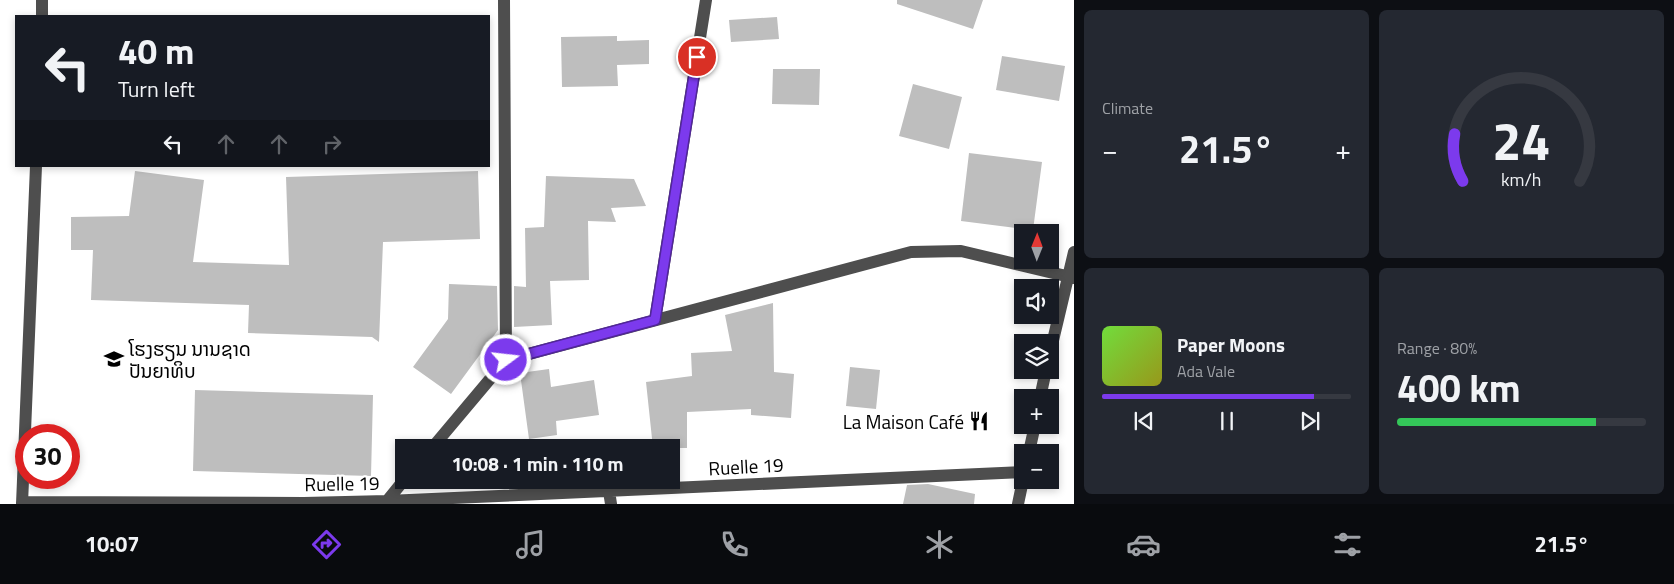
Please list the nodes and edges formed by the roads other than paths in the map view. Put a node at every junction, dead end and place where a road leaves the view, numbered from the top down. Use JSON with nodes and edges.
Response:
{"nodes":[{"id":1,"x":42,"y":0,"type":"edge"},
{"id":2,"x":504,"y":0,"type":"edge"},
{"id":3,"x":706,"y":0,"type":"edge"},
{"id":4,"x":42,"y":15,"type":"edge"},
{"id":5,"x":36,"y":167,"type":"edge"},
{"id":6,"x":1074,"y":252,"type":"edge"},
{"id":7,"x":1071,"y":277,"type":"edge"},
{"id":8,"x":655,"y":320,"type":"junction"},
{"id":9,"x":1055,"y":334,"type":"edge"},
{"id":10,"x":506,"y":360,"type":"junction"},
{"id":11,"x":440,"y":439,"type":"edge"},
{"id":12,"x":1014,"y":472,"type":"edge"},
{"id":13,"x":396,"y":489,"type":"edge"},
{"id":14,"x":1021,"y":489,"type":"edge"},
{"id":15,"x":609,"y":491,"type":"junction"},
{"id":16,"x":386,"y":501,"type":"junction"},
{"id":17,"x":22,"y":503,"type":"edge"},
{"id":18,"x":304,"y":503,"type":"edge"},
{"id":19,"x":611,"y":504,"type":"edge"},
{"id":20,"x":1018,"y":504,"type":"edge"}],
"edges":[{"from":1,"to":4,"type":"street"},
{"from":2,"to":10,"type":"street"},
{"from":3,"to":8,"type":"street"},
{"from":5,"to":17,"type":"street"},
{"from":6,"to":7,"type":"street"},
{"from":7,"to":8,"type":"street"},
{"from":7,"to":9,"type":"street"},
{"from":8,"to":10,"type":"street"},
{"from":10,"to":11,"type":"street"},
{"from":12,"to":15,"type":"street","name":"Ruelle 19"},
{"from":13,"to":16,"type":"street"},
{"from":14,"to":20,"type":"street"},
{"from":15,"to":16,"type":"street","name":"Ruelle 19"},
{"from":15,"to":19,"type":"street"},
{"from":16,"to":18,"type":"street","name":"Ruelle 19"},
{"from":17,"to":18,"type":"street","name":"Ruelle 19"}]}
